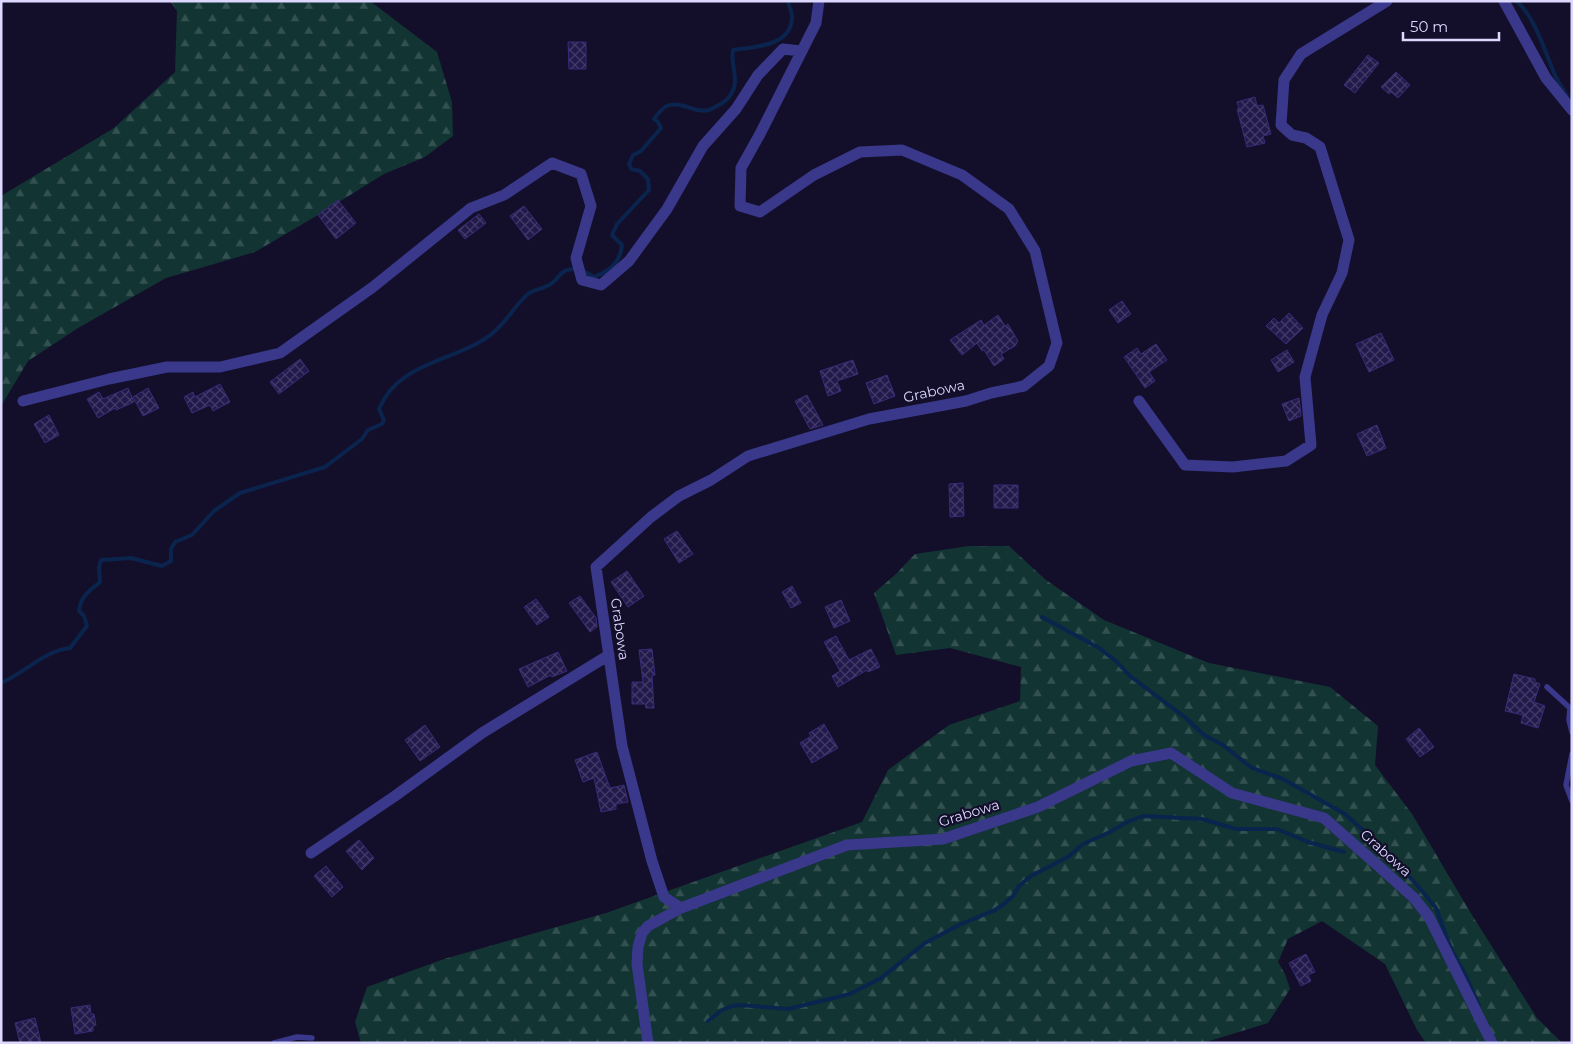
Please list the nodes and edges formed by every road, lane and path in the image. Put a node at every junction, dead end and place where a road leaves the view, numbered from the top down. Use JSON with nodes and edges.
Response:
{"nodes":[{"id":1,"x":819,"y":1,"type":"edge"},
{"id":2,"x":1387,"y":1,"type":"edge"},
{"id":3,"x":1504,"y":1,"type":"edge"},
{"id":4,"x":801,"y":51,"type":"junction"},
{"id":5,"x":1572,"y":110,"type":"edge"},
{"id":6,"x":23,"y":401,"type":"dead end"},
{"id":7,"x":1139,"y":401,"type":"dead end"},
{"id":8,"x":609,"y":655,"type":"junction"},
{"id":9,"x":1547,"y":687,"type":"dead end"},
{"id":10,"x":1572,"y":732,"type":"edge"},
{"id":11,"x":1572,"y":754,"type":"edge"},
{"id":12,"x":1572,"y":801,"type":"edge"},
{"id":13,"x":311,"y":853,"type":"dead end"},
{"id":14,"x":681,"y":908,"type":"junction"},
{"id":15,"x":312,"y":1038,"type":"dead end"},
{"id":16,"x":274,"y":1043,"type":"edge"},
{"id":17,"x":648,"y":1043,"type":"edge"},
{"id":18,"x":1492,"y":1043,"type":"edge"}],
"edges":[{"from":1,"to":4,"type":"street","name":"Grabowa"},
{"from":2,"to":7,"type":"street"},
{"from":3,"to":5,"type":"street"},
{"from":4,"to":6,"type":"street"},
{"from":4,"to":8,"type":"street","name":"Grabowa"},
{"from":8,"to":13,"type":"street"},
{"from":8,"to":14,"type":"street","name":"Grabowa"},
{"from":9,"to":10,"type":"lane"},
{"from":11,"to":12,"type":"lane"},
{"from":14,"to":17,"type":"street"},
{"from":14,"to":18,"type":"street","name":"Grabowa"},
{"from":15,"to":16,"type":"lane"}]}
